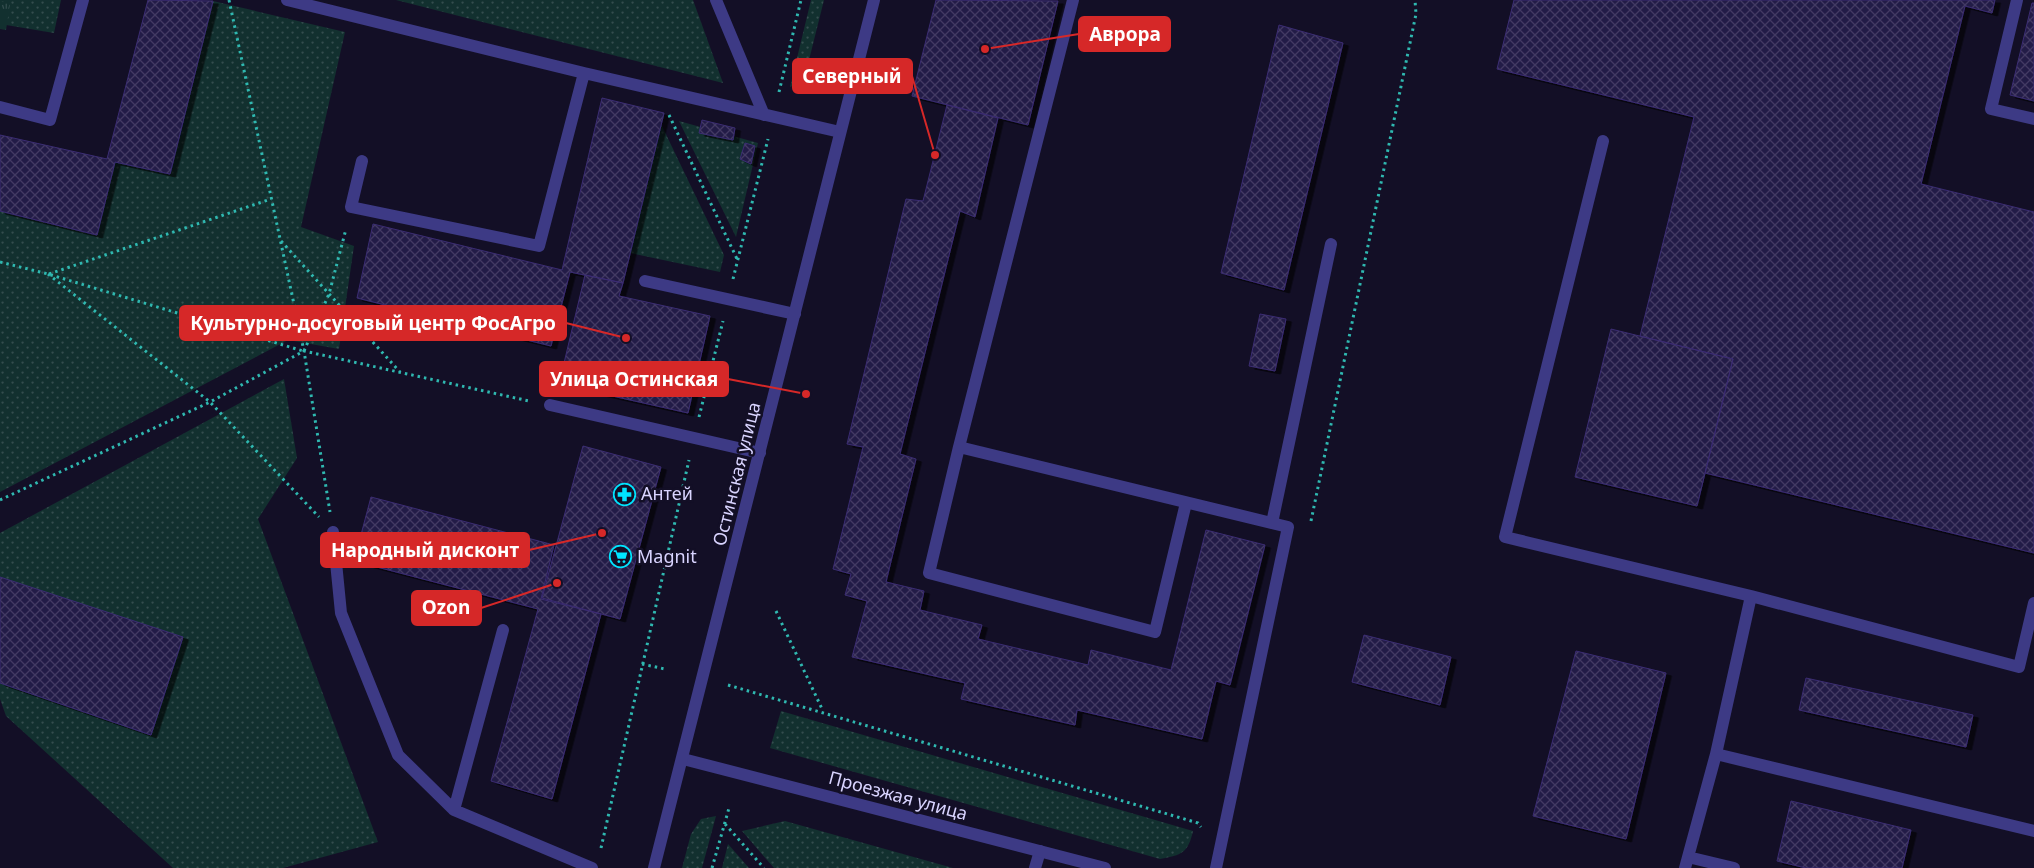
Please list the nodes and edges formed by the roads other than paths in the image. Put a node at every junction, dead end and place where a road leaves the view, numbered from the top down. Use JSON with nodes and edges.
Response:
{"nodes":[{"id":1,"x":83,"y":0,"type":"edge"},
{"id":2,"x":287,"y":0,"type":"edge"},
{"id":3,"x":716,"y":0,"type":"edge"},
{"id":4,"x":874,"y":0,"type":"edge"},
{"id":5,"x":1073,"y":0,"type":"edge"},
{"id":6,"x":2017,"y":0,"type":"edge"},
{"id":7,"x":316,"y":4,"type":"edge"},
{"id":8,"x":584,"y":73,"type":"junction"},
{"id":9,"x":0,"y":107,"type":"edge"},
{"id":10,"x":768,"y":116,"type":"junction"},
{"id":11,"x":2034,"y":119,"type":"edge"},
{"id":12,"x":840,"y":132,"type":"junction"},
{"id":13,"x":1603,"y":142,"type":"dead end"},
{"id":14,"x":362,"y":161,"type":"dead end"},
{"id":15,"x":1331,"y":244,"type":"dead end"},
{"id":16,"x":645,"y":281,"type":"dead end"},
{"id":17,"x":795,"y":314,"type":"junction"},
{"id":18,"x":550,"y":405,"type":"road end"},
{"id":19,"x":959,"y":447,"type":"junction"},
{"id":20,"x":760,"y":454,"type":"junction"},
{"id":21,"x":1186,"y":503,"type":"junction"},
{"id":22,"x":1272,"y":523,"type":"junction"},
{"id":23,"x":333,"y":532,"type":"road end"},
{"id":24,"x":1750,"y":596,"type":"junction"},
{"id":25,"x":2034,"y":603,"type":"edge"},
{"id":26,"x":503,"y":630,"type":"dead end"},
{"id":27,"x":1716,"y":754,"type":"junction"},
{"id":28,"x":683,"y":758,"type":"junction"},
{"id":29,"x":454,"y":810,"type":"junction"},
{"id":30,"x":2034,"y":830,"type":"edge"},
{"id":31,"x":1040,"y":851,"type":"junction"},
{"id":32,"x":1686,"y":862,"type":"edge"},
{"id":33,"x":592,"y":868,"type":"edge"},
{"id":34,"x":654,"y":868,"type":"edge"},
{"id":35,"x":1035,"y":868,"type":"edge"},
{"id":36,"x":1105,"y":868,"type":"edge"},
{"id":37,"x":1216,"y":868,"type":"edge"},
{"id":38,"x":1734,"y":868,"type":"edge"}],
"edges":[{"from":1,"to":9,"type":"street"},
{"from":2,"to":7,"type":"street"},
{"from":3,"to":10,"type":"street"},
{"from":4,"to":12,"type":"street","name":"Остинская улица"},
{"from":5,"to":19,"type":"street"},
{"from":6,"to":11,"type":"street"},
{"from":7,"to":8,"type":"street"},
{"from":8,"to":10,"type":"street"},
{"from":8,"to":14,"type":"street"},
{"from":10,"to":12,"type":"street"},
{"from":12,"to":17,"type":"street","name":"Остинская улица"},
{"from":13,"to":24,"type":"street"},
{"from":15,"to":22,"type":"street"},
{"from":16,"to":17,"type":"street"},
{"from":17,"to":20,"type":"street","name":"Остинская улица"},
{"from":18,"to":20,"type":"street"},
{"from":19,"to":21,"type":"street"},
{"from":19,"to":21,"type":"street"},
{"from":20,"to":28,"type":"street","name":"Остинская улица"},
{"from":21,"to":22,"type":"street"},
{"from":22,"to":37,"type":"street"},
{"from":23,"to":29,"type":"street"},
{"from":24,"to":25,"type":"street"},
{"from":24,"to":27,"type":"street"},
{"from":26,"to":29,"type":"street"},
{"from":27,"to":30,"type":"street"},
{"from":27,"to":32,"type":"street"},
{"from":28,"to":31,"type":"street","name":"Проезжая улица"},
{"from":28,"to":34,"type":"street","name":"Остинская улица"},
{"from":29,"to":33,"type":"street"},
{"from":31,"to":35,"type":"street"},
{"from":31,"to":36,"type":"street","name":"Проезжая улица"},
{"from":32,"to":38,"type":"street"}]}
